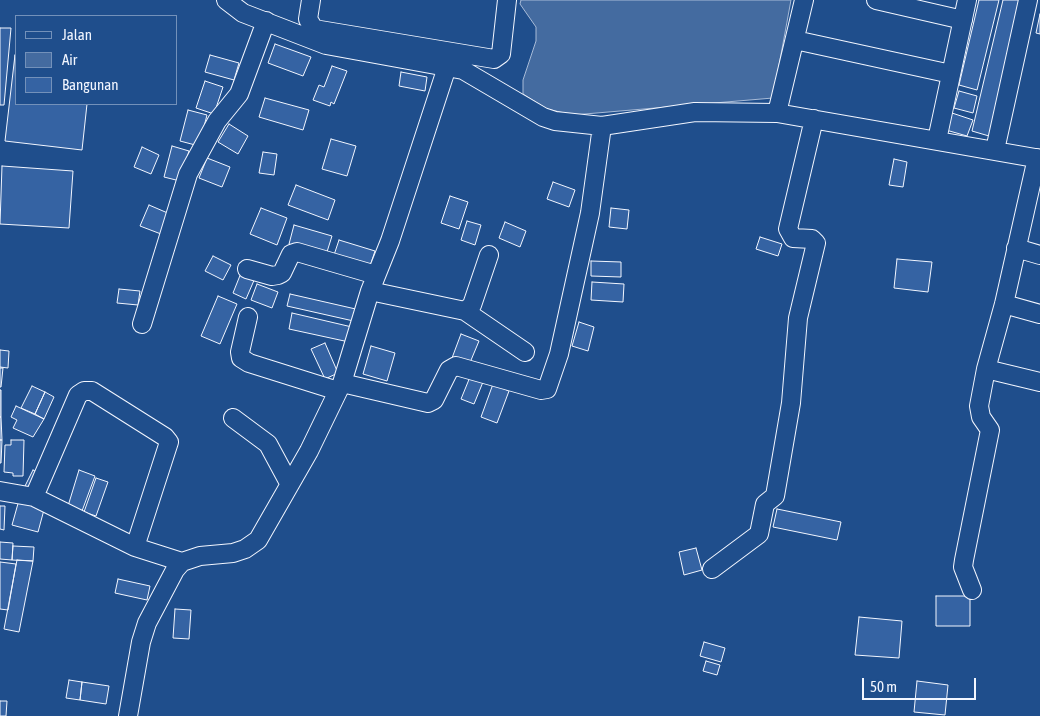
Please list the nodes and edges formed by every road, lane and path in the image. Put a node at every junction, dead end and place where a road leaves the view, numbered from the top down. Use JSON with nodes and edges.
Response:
{"nodes":[{"id":1,"x":226,"y":0,"type":"edge"},
{"id":2,"x":311,"y":0,"type":"edge"},
{"id":3,"x":507,"y":0,"type":"edge"},
{"id":4,"x":804,"y":0,"type":"edge"},
{"id":5,"x":876,"y":0,"type":"edge"},
{"id":6,"x":967,"y":0,"type":"edge"},
{"id":7,"x":1028,"y":0,"type":"edge"},
{"id":8,"x":963,"y":20,"type":"junction"},
{"id":9,"x":266,"y":21,"type":"junction"},
{"id":10,"x":795,"y":40,"type":"junction"},
{"id":11,"x":447,"y":67,"type":"junction"},
{"id":12,"x":951,"y":74,"type":"junction"},
{"id":13,"x":777,"y":113,"type":"junction"},
{"id":14,"x":814,"y":119,"type":"junction"},
{"id":15,"x":602,"y":126,"type":"junction"},
{"id":16,"x":937,"y":140,"type":"junction"},
{"id":17,"x":994,"y":150,"type":"junction"},
{"id":18,"x":1038,"y":159,"type":"edge"},
{"id":19,"x":1016,"y":248,"type":"junction"},
{"id":20,"x":488,"y":255,"type":"dead end"},
{"id":21,"x":1040,"y":255,"type":"edge"},
{"id":22,"x":247,"y":269,"type":"dead end"},
{"id":23,"x":376,"y":275,"type":"junction"},
{"id":24,"x":370,"y":291,"type":"junction"},
{"id":25,"x":1004,"y":304,"type":"junction"},
{"id":26,"x":465,"y":311,"type":"junction"},
{"id":27,"x":1040,"y":314,"type":"edge"},
{"id":28,"x":248,"y":317,"type":"dead end"},
{"id":29,"x":142,"y":324,"type":"dead end"},
{"id":30,"x":526,"y":352,"type":"dead end"},
{"id":31,"x":986,"y":369,"type":"junction"},
{"id":32,"x":1040,"y":382,"type":"edge"},
{"id":33,"x":340,"y":387,"type":"junction"},
{"id":34,"x":234,"y":418,"type":"dead end"},
{"id":35,"x":289,"y":483,"type":"junction"},
{"id":36,"x":0,"y":491,"type":"edge"},
{"id":37,"x":34,"y":497,"type":"junction"},
{"id":38,"x":135,"y":547,"type":"junction"},
{"id":39,"x":182,"y":562,"type":"junction"},
{"id":40,"x":712,"y":569,"type":"dead end"},
{"id":41,"x":972,"y":590,"type":"dead end"},
{"id":42,"x":128,"y":716,"type":"edge"}],
"edges":[{"from":1,"to":9,"type":"street"},
{"from":2,"to":3,"type":"street"},
{"from":4,"to":10,"type":"street"},
{"from":5,"to":8,"type":"street"},
{"from":6,"to":8,"type":"street"},
{"from":7,"to":17,"type":"street"},
{"from":8,"to":12,"type":"street"},
{"from":9,"to":11,"type":"street"},
{"from":9,"to":29,"type":"street"},
{"from":10,"to":12,"type":"street"},
{"from":10,"to":13,"type":"street"},
{"from":11,"to":15,"type":"street"},
{"from":11,"to":23,"type":"street"},
{"from":12,"to":16,"type":"street"},
{"from":13,"to":14,"type":"street"},
{"from":13,"to":15,"type":"street"},
{"from":14,"to":16,"type":"street"},
{"from":14,"to":40,"type":"street"},
{"from":15,"to":33,"type":"street"},
{"from":16,"to":17,"type":"street"},
{"from":17,"to":18,"type":"street"},
{"from":18,"to":19,"type":"street"},
{"from":19,"to":21,"type":"street"},
{"from":19,"to":25,"type":"street"},
{"from":20,"to":26,"type":"street"},
{"from":22,"to":23,"type":"street"},
{"from":23,"to":24,"type":"street"},
{"from":24,"to":26,"type":"street"},
{"from":24,"to":33,"type":"street"},
{"from":25,"to":27,"type":"street"},
{"from":25,"to":31,"type":"street"},
{"from":26,"to":30,"type":"street"},
{"from":28,"to":33,"type":"street"},
{"from":31,"to":32,"type":"street"},
{"from":31,"to":41,"type":"street"},
{"from":33,"to":35,"type":"street"},
{"from":34,"to":35,"type":"street"},
{"from":35,"to":39,"type":"street"},
{"from":36,"to":37,"type":"street"},
{"from":37,"to":38,"type":"street"},
{"from":37,"to":38,"type":"street"},
{"from":38,"to":39,"type":"street"},
{"from":39,"to":42,"type":"street"}]}
